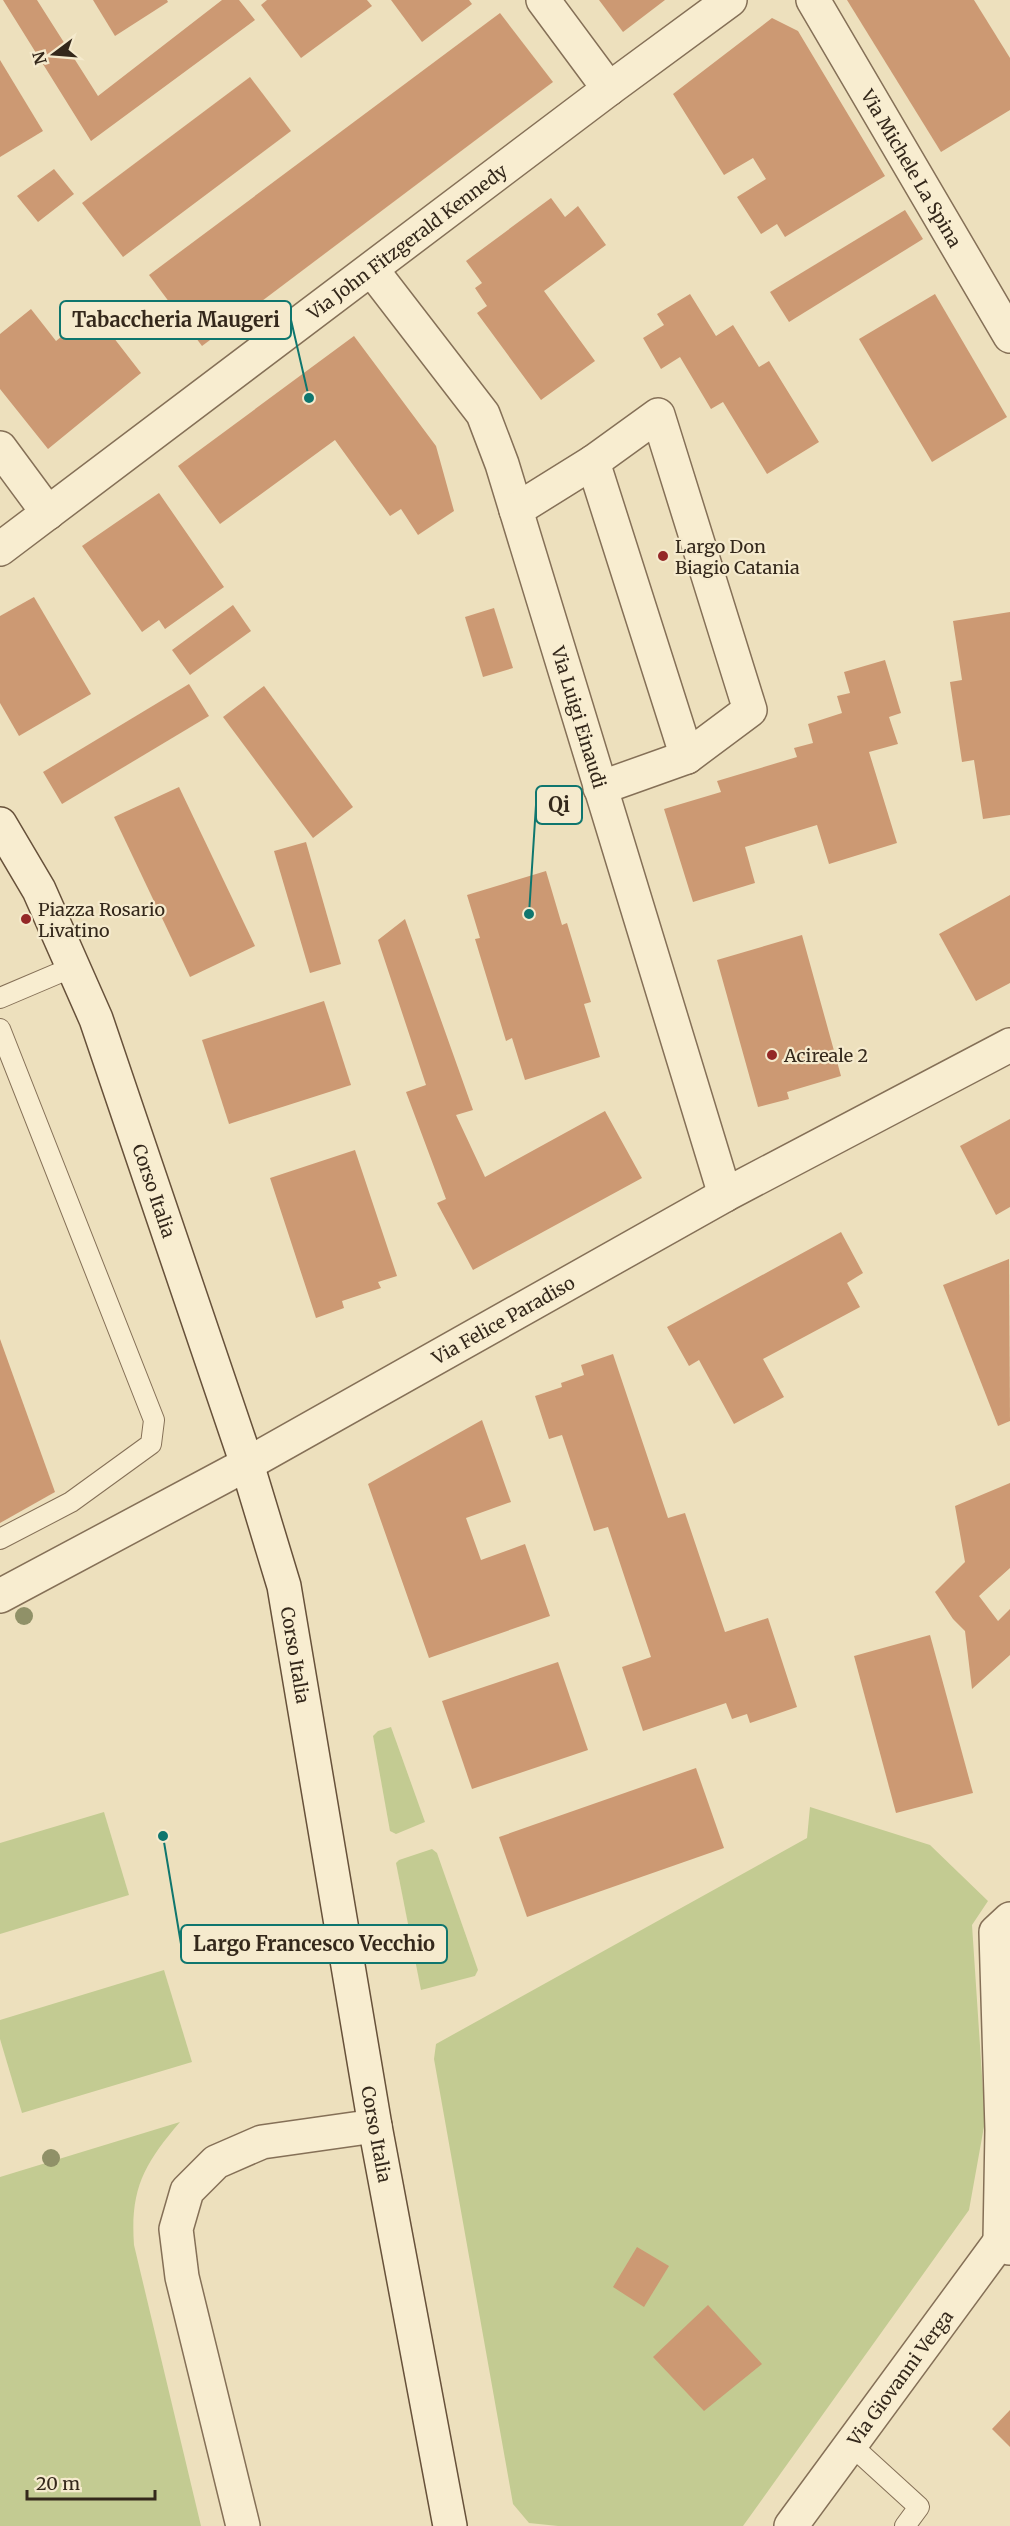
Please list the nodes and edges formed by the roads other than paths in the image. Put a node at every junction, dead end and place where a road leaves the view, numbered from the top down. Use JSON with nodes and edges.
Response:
{"nodes":[{"id":1,"x":543,"y":0,"type":"edge"},
{"id":2,"x":730,"y":0,"type":"edge"},
{"id":3,"x":813,"y":0,"type":"edge"},
{"id":4,"x":609,"y":89,"type":"junction"},
{"id":5,"x":372,"y":270,"type":"junction"},
{"id":6,"x":1010,"y":336,"type":"edge"},
{"id":7,"x":0,"y":448,"type":"edge"},
{"id":8,"x":593,"y":462,"type":"junction"},
{"id":9,"x":516,"y":510,"type":"junction"},
{"id":10,"x":48,"y":513,"type":"junction"},
{"id":11,"x":0,"y":549,"type":"edge"},
{"id":12,"x":687,"y":757,"type":"junction"},
{"id":13,"x":600,"y":788,"type":"junction"},
{"id":14,"x":0,"y":824,"type":"edge"},
{"id":15,"x":73,"y":967,"type":"junction"},
{"id":16,"x":0,"y":998,"type":"edge"},
{"id":17,"x":0,"y":1029,"type":"edge"},
{"id":18,"x":1010,"y":1045,"type":"edge"},
{"id":19,"x":724,"y":1195,"type":"junction"},
{"id":20,"x":247,"y":1464,"type":"junction"},
{"id":21,"x":0,"y":1539,"type":"edge"},
{"id":22,"x":0,"y":1596,"type":"edge"},
{"id":23,"x":1010,"y":1919,"type":"edge"},
{"id":24,"x":375,"y":2126,"type":"junction"},
{"id":25,"x":1007,"y":2239,"type":"edge"},
{"id":26,"x":851,"y":2445,"type":"junction"},
{"id":27,"x":243,"y":2526,"type":"edge"},
{"id":28,"x":450,"y":2526,"type":"edge"},
{"id":29,"x":791,"y":2526,"type":"edge"},
{"id":30,"x":905,"y":2526,"type":"edge"}],
"edges":[{"from":1,"to":4,"type":"street"},
{"from":2,"to":4,"type":"street","name":"Via John Fitzgerald Kennedy"},
{"from":3,"to":6,"type":"street","name":"Via Michele La Spina"},
{"from":4,"to":5,"type":"street","name":"Via John Fitzgerald Kennedy"},
{"from":5,"to":9,"type":"street","name":"Via Luigi Einaudi"},
{"from":5,"to":10,"type":"street","name":"Via John Fitzgerald Kennedy"},
{"from":7,"to":10,"type":"street"},
{"from":8,"to":9,"type":"street"},
{"from":8,"to":12,"type":"street"},
{"from":8,"to":12,"type":"street"},
{"from":9,"to":13,"type":"street","name":"Via Luigi Einaudi"},
{"from":10,"to":11,"type":"street","name":"Via John Fitzgerald Kennedy"},
{"from":12,"to":13,"type":"street"},
{"from":13,"to":19,"type":"street","name":"Via Luigi Einaudi"},
{"from":14,"to":15,"type":"street","name":"Corso Italia"},
{"from":15,"to":16,"type":"lane"},
{"from":15,"to":20,"type":"street","name":"Corso Italia"},
{"from":17,"to":21,"type":"lane"},
{"from":18,"to":19,"type":"street","name":"Via Felice Paradiso"},
{"from":19,"to":20,"type":"street","name":"Via Felice Paradiso"},
{"from":20,"to":22,"type":"street","name":"Via Felice Paradiso"},
{"from":20,"to":24,"type":"street","name":"Corso Italia"},
{"from":23,"to":25,"type":"street"},
{"from":24,"to":27,"type":"street"},
{"from":24,"to":28,"type":"street","name":"Corso Italia"},
{"from":25,"to":26,"type":"street","name":"Via Giovanni Verga"},
{"from":26,"to":29,"type":"street","name":"Via Giovanni Verga"},
{"from":26,"to":30,"type":"lane"}]}
